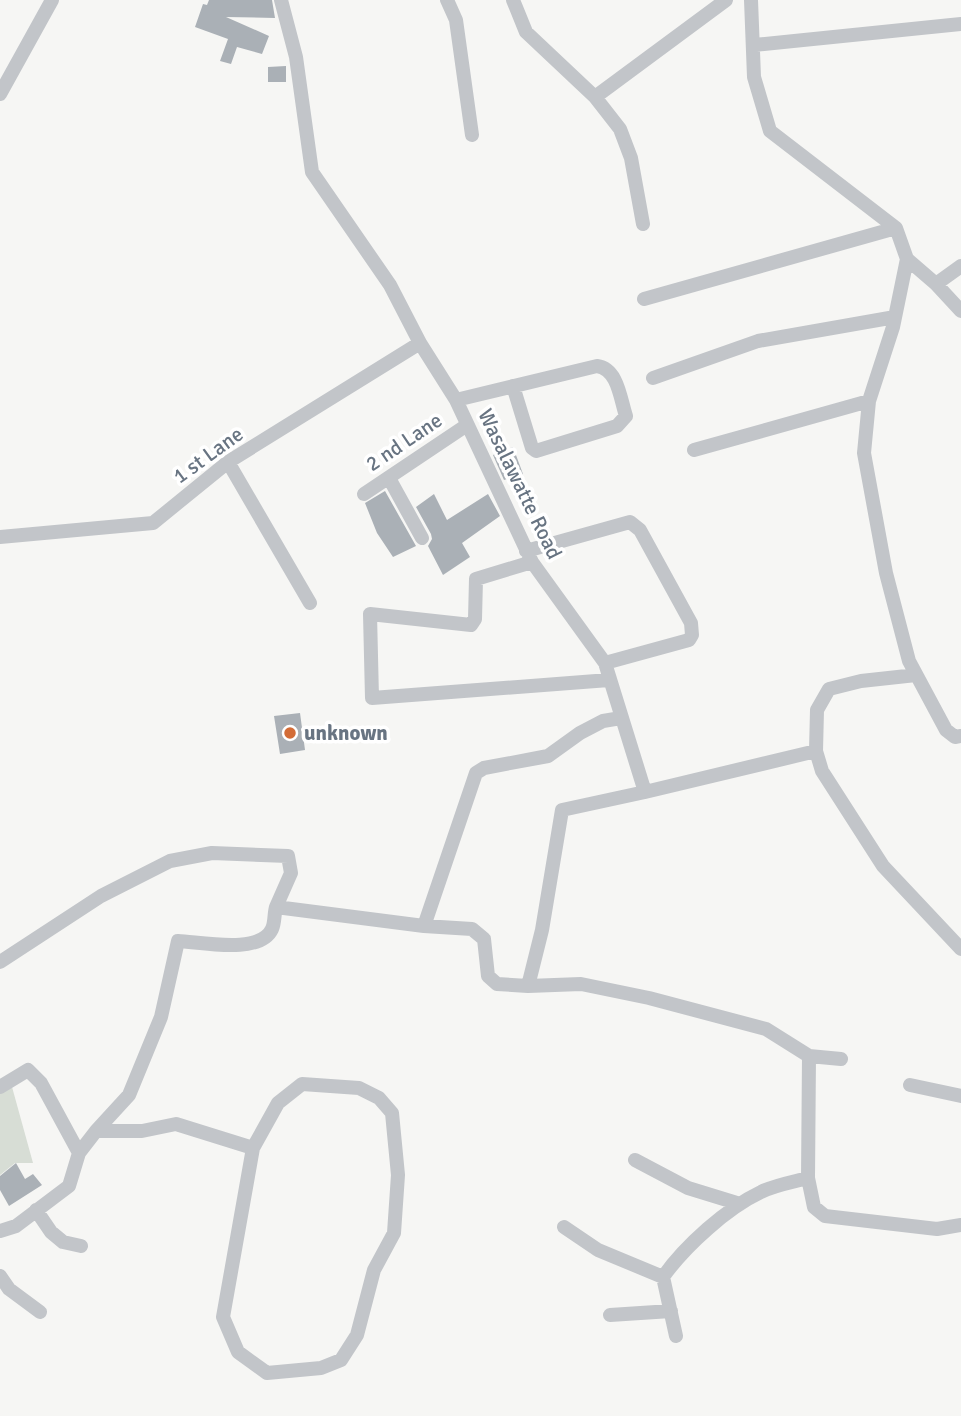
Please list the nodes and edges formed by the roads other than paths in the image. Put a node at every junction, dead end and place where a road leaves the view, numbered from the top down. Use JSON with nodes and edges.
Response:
{"nodes":[{"id":1,"x":52,"y":0,"type":"edge"},
{"id":2,"x":281,"y":0,"type":"edge"},
{"id":3,"x":447,"y":0,"type":"edge"},
{"id":4,"x":513,"y":0,"type":"edge"},
{"id":5,"x":726,"y":0,"type":"edge"},
{"id":6,"x":751,"y":0,"type":"edge"},
{"id":7,"x":961,"y":24,"type":"edge"},
{"id":8,"x":754,"y":45,"type":"junction"},
{"id":9,"x":0,"y":94,"type":"edge"},
{"id":10,"x":595,"y":97,"type":"junction"},
{"id":11,"x":472,"y":135,"type":"dead end"},
{"id":12,"x":643,"y":224,"type":"dead end"},
{"id":13,"x":896,"y":228,"type":"junction"},
{"id":14,"x":907,"y":259,"type":"junction"},
{"id":15,"x":961,"y":266,"type":"edge"},
{"id":16,"x":936,"y":284,"type":"junction"},
{"id":17,"x":644,"y":299,"type":"dead end"},
{"id":18,"x":961,"y":311,"type":"edge"},
{"id":19,"x":895,"y":317,"type":"junction"},
{"id":20,"x":420,"y":342,"type":"junction"},
{"id":21,"x":653,"y":378,"type":"dead end"},
{"id":22,"x":513,"y":386,"type":"junction"},
{"id":23,"x":456,"y":400,"type":"junction"},
{"id":24,"x":869,"y":401,"type":"junction"},
{"id":25,"x":467,"y":425,"type":"junction"},
{"id":26,"x":694,"y":450,"type":"dead end"},
{"id":27,"x":228,"y":462,"type":"junction"},
{"id":28,"x":388,"y":478,"type":"junction"},
{"id":29,"x":364,"y":494,"type":"dead end"},
{"id":30,"x":0,"y":537,"type":"edge"},
{"id":31,"x":422,"y":538,"type":"dead end"},
{"id":32,"x":529,"y":557,"type":"junction"},
{"id":33,"x":310,"y":603,"type":"dead end"},
{"id":34,"x":605,"y":663,"type":"junction"},
{"id":35,"x":916,"y":675,"type":"junction"},
{"id":36,"x":609,"y":680,"type":"junction"},
{"id":37,"x":621,"y":718,"type":"junction"},
{"id":38,"x":961,"y":736,"type":"edge"},
{"id":39,"x":816,"y":751,"type":"junction"},
{"id":40,"x":645,"y":792,"type":"junction"},
{"id":41,"x":276,"y":907,"type":"junction"},
{"id":42,"x":424,"y":926,"type":"junction"},
{"id":43,"x":958,"y":940,"type":"edge"},
{"id":44,"x":0,"y":962,"type":"edge"},
{"id":45,"x":528,"y":986,"type":"junction"},
{"id":46,"x":809,"y":1056,"type":"junction"},
{"id":47,"x":841,"y":1059,"type":"dead end"},
{"id":48,"x":910,"y":1085,"type":"dead end"},
{"id":49,"x":0,"y":1087,"type":"edge"},
{"id":50,"x":961,"y":1096,"type":"edge"},
{"id":51,"x":96,"y":1131,"type":"junction"},
{"id":52,"x":253,"y":1149,"type":"junction"},
{"id":53,"x":79,"y":1153,"type":"junction"},
{"id":54,"x":635,"y":1160,"type":"dead end"},
{"id":55,"x":808,"y":1178,"type":"junction"},
{"id":56,"x":740,"y":1204,"type":"junction"},
{"id":57,"x":36,"y":1210,"type":"junction"},
{"id":58,"x":961,"y":1225,"type":"edge"},
{"id":59,"x":564,"y":1227,"type":"dead end"},
{"id":60,"x":0,"y":1231,"type":"edge"},
{"id":61,"x":81,"y":1246,"type":"dead end"},
{"id":62,"x":0,"y":1276,"type":"edge"},
{"id":63,"x":663,"y":1277,"type":"junction"},
{"id":64,"x":671,"y":1311,"type":"junction"},
{"id":65,"x":40,"y":1312,"type":"dead end"},
{"id":66,"x":610,"y":1315,"type":"dead end"},
{"id":67,"x":676,"y":1336,"type":"dead end"}],
"edges":[{"from":1,"to":9,"type":"street"},
{"from":2,"to":20,"type":"street","name":"Wasalawatte Road"},
{"from":3,"to":11,"type":"street"},
{"from":4,"to":10,"type":"street"},
{"from":5,"to":10,"type":"street"},
{"from":6,"to":8,"type":"street"},
{"from":7,"to":8,"type":"street"},
{"from":8,"to":13,"type":"street"},
{"from":10,"to":12,"type":"street"},
{"from":13,"to":14,"type":"street"},
{"from":13,"to":17,"type":"street"},
{"from":14,"to":16,"type":"street"},
{"from":14,"to":19,"type":"street"},
{"from":15,"to":16,"type":"street"},
{"from":16,"to":18,"type":"street"},
{"from":19,"to":21,"type":"street"},
{"from":19,"to":24,"type":"street"},
{"from":20,"to":23,"type":"street","name":"Wasalawatte Road"},
{"from":20,"to":27,"type":"street","name":"1 st Lane"},
{"from":22,"to":22,"type":"street"},
{"from":22,"to":23,"type":"street"},
{"from":23,"to":25,"type":"street","name":"Wasalawatte Road"},
{"from":24,"to":26,"type":"street"},
{"from":24,"to":35,"type":"street"},
{"from":25,"to":28,"type":"street","name":"2 nd Lane"},
{"from":25,"to":32,"type":"street","name":"Wasalawatte Road"},
{"from":27,"to":30,"type":"street","name":"1 st Lane"},
{"from":27,"to":33,"type":"street"},
{"from":28,"to":29,"type":"street","name":"2 nd Lane"},
{"from":28,"to":31,"type":"street"},
{"from":32,"to":34,"type":"street","name":"Wasalawatte Road"},
{"from":32,"to":34,"type":"street"},
{"from":32,"to":36,"type":"street"},
{"from":34,"to":36,"type":"street","name":"Wasalawatte Road"},
{"from":35,"to":38,"type":"street"},
{"from":35,"to":39,"type":"street"},
{"from":36,"to":37,"type":"street","name":"Wasalawatte Road"},
{"from":37,"to":40,"type":"street","name":"Wasalawatte Road"},
{"from":37,"to":42,"type":"street"},
{"from":39,"to":40,"type":"street"},
{"from":39,"to":43,"type":"street"},
{"from":40,"to":45,"type":"street"},
{"from":41,"to":42,"type":"street"},
{"from":41,"to":44,"type":"street"},
{"from":41,"to":51,"type":"street"},
{"from":42,"to":45,"type":"street"},
{"from":45,"to":46,"type":"street"},
{"from":46,"to":47,"type":"street"},
{"from":46,"to":55,"type":"street"},
{"from":48,"to":50,"type":"street"},
{"from":49,"to":53,"type":"street"},
{"from":51,"to":52,"type":"street"},
{"from":51,"to":53,"type":"street"},
{"from":52,"to":52,"type":"street"},
{"from":53,"to":57,"type":"street"},
{"from":54,"to":56,"type":"street"},
{"from":55,"to":56,"type":"street"},
{"from":55,"to":58,"type":"street"},
{"from":56,"to":63,"type":"street"},
{"from":57,"to":60,"type":"street"},
{"from":57,"to":61,"type":"street"},
{"from":59,"to":63,"type":"street"},
{"from":62,"to":65,"type":"street"},
{"from":63,"to":64,"type":"street"},
{"from":64,"to":66,"type":"street"},
{"from":64,"to":67,"type":"street"}]}
